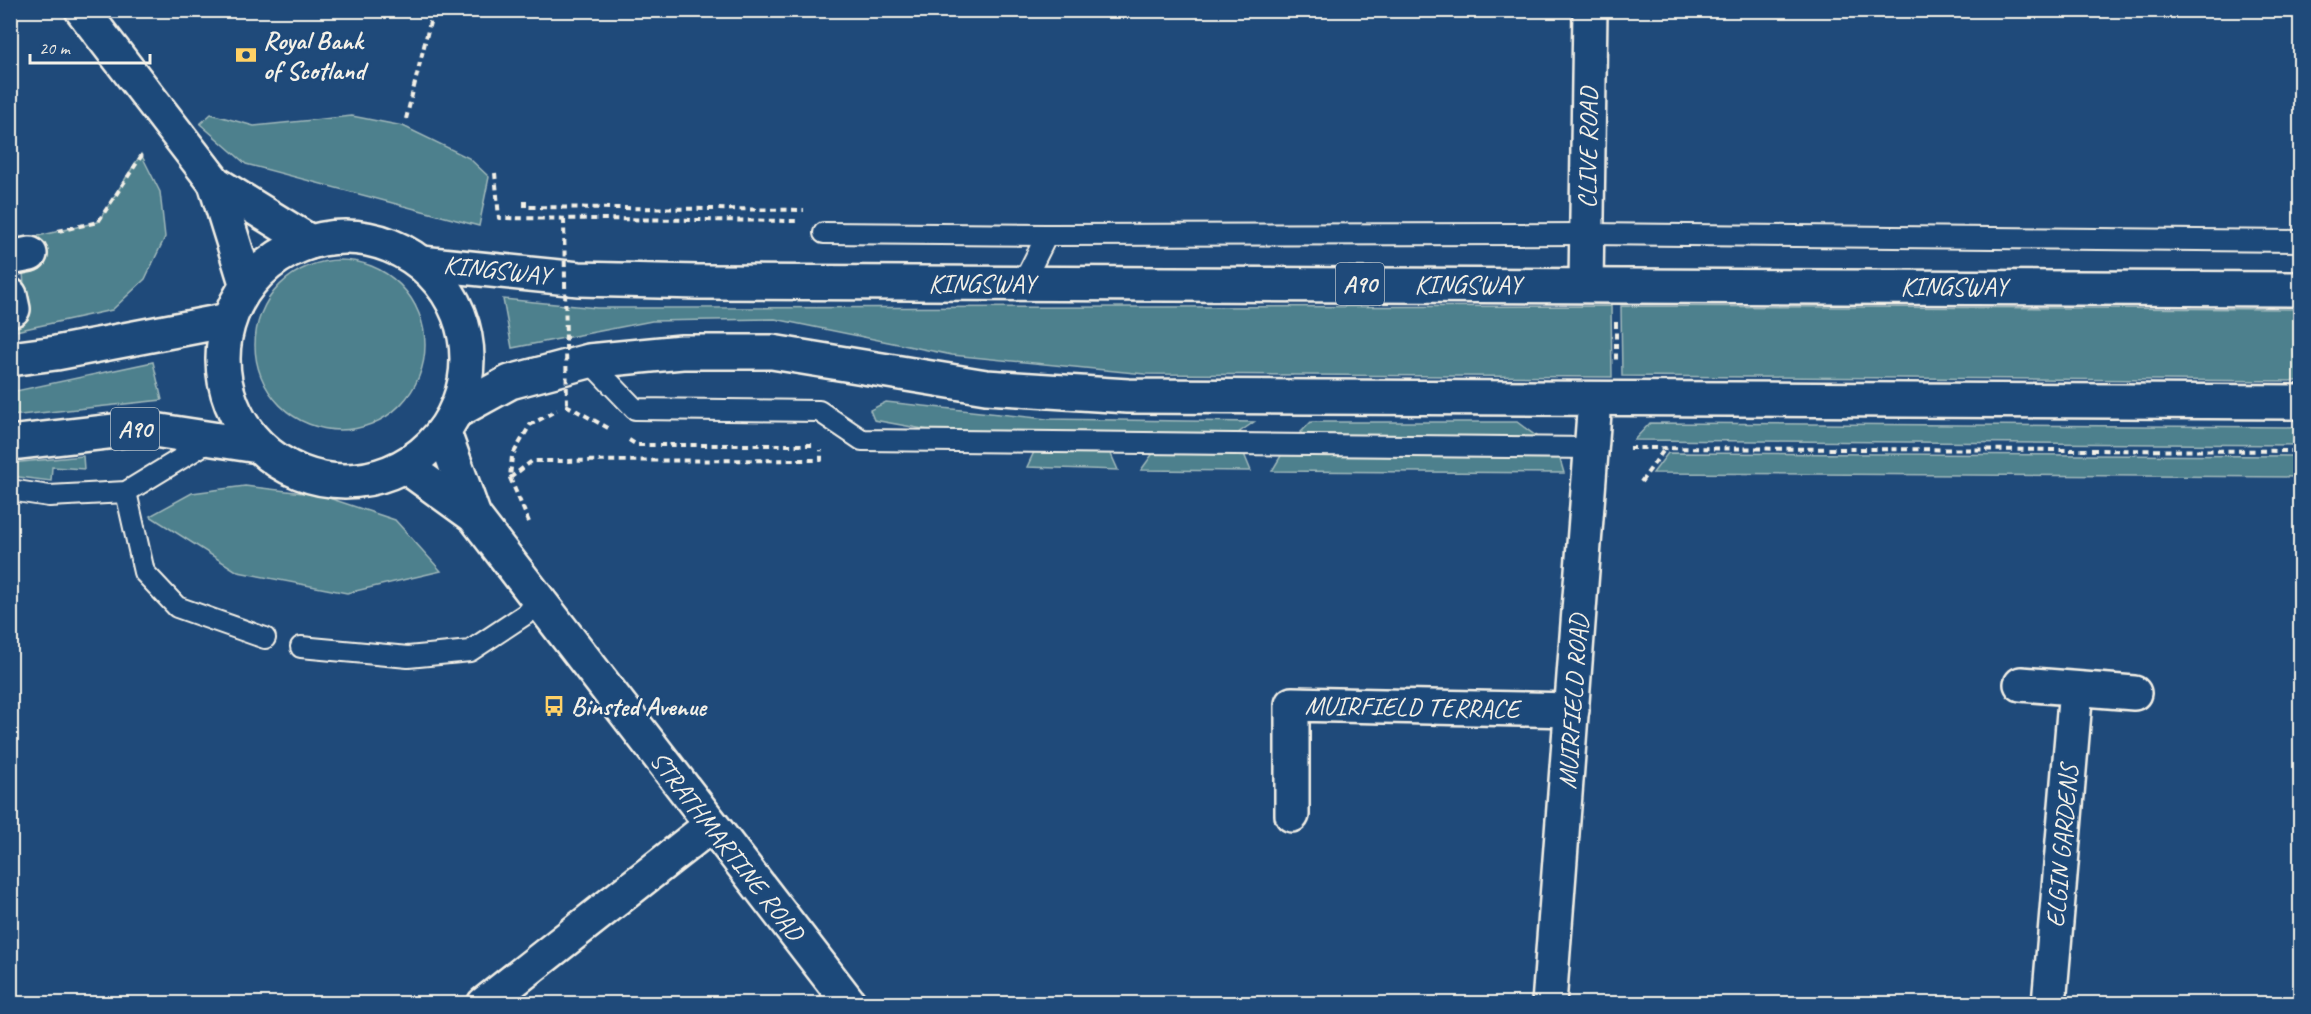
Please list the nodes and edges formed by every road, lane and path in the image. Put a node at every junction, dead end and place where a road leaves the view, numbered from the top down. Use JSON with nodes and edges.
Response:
{"nodes":[{"id":1,"x":82,"y":10,"type":"edge"},
{"id":2,"x":433,"y":10,"type":"edge"},
{"id":3,"x":1590,"y":10,"type":"edge"},
{"id":4,"x":406,"y":119,"type":"dead end"},
{"id":5,"x":173,"y":130,"type":"junction"},
{"id":6,"x":495,"y":172,"type":"dead end"},
{"id":7,"x":215,"y":183,"type":"junction"},
{"id":8,"x":525,"y":201,"type":"dead end"},
{"id":9,"x":812,"y":210,"type":"dead end"},
{"id":10,"x":564,"y":219,"type":"junction"},
{"id":11,"x":801,"y":221,"type":"dead end"},
{"id":12,"x":824,"y":233,"type":"dead end"},
{"id":13,"x":1587,"y":234,"type":"junction"},
{"id":14,"x":1047,"y":235,"type":"junction"},
{"id":15,"x":2301,"y":241,"type":"edge"},
{"id":16,"x":310,"y":242,"type":"junction"},
{"id":17,"x":30,"y":249,"type":"edge"},
{"id":18,"x":421,"y":262,"type":"junction"},
{"id":19,"x":1023,"y":283,"type":"junction"},
{"id":20,"x":1600,"y":285,"type":"junction"},
{"id":21,"x":246,"y":286,"type":"junction"},
{"id":22,"x":2301,"y":289,"type":"edge"},
{"id":23,"x":229,"y":320,"type":"junction"},
{"id":24,"x":10,"y":358,"type":"edge"},
{"id":25,"x":589,"y":361,"type":"junction"},
{"id":26,"x":1606,"y":400,"type":"junction"},
{"id":27,"x":2301,"y":402,"type":"edge"},
{"id":28,"x":567,"y":405,"type":"junction"},
{"id":29,"x":450,"y":422,"type":"junction"},
{"id":30,"x":617,"y":433,"type":"dead end"},
{"id":31,"x":213,"y":439,"type":"junction"},
{"id":32,"x":627,"y":439,"type":"dead end"},
{"id":33,"x":10,"y":442,"type":"edge"},
{"id":34,"x":258,"y":446,"type":"junction"},
{"id":35,"x":1666,"y":447,"type":"junction"},
{"id":36,"x":1592,"y":448,"type":"junction"},
{"id":37,"x":2301,"y":451,"type":"edge"},
{"id":38,"x":405,"y":466,"type":"junction"},
{"id":39,"x":1641,"y":482,"type":"dead end"},
{"id":40,"x":10,"y":490,"type":"edge"},
{"id":41,"x":126,"y":492,"type":"junction"},
{"id":42,"x":474,"y":516,"type":"junction"},
{"id":43,"x":541,"y":604,"type":"junction"},
{"id":44,"x":265,"y":638,"type":"dead end"},
{"id":45,"x":302,"y":647,"type":"dead end"},
{"id":46,"x":2021,"y":684,"type":"dead end"},
{"id":47,"x":2076,"y":689,"type":"junction"},
{"id":48,"x":2134,"y":693,"type":"dead end"},
{"id":49,"x":1572,"y":710,"type":"junction"},
{"id":50,"x":1292,"y":815,"type":"dead end"},
{"id":51,"x":710,"y":826,"type":"junction"},
{"id":52,"x":484,"y":1004,"type":"edge"},
{"id":53,"x":850,"y":1004,"type":"edge"},
{"id":54,"x":1549,"y":1004,"type":"edge"},
{"id":55,"x":2049,"y":1004,"type":"edge"}],
"edges":[{"from":1,"to":5,"type":"main road"},
{"from":2,"to":4,"type":"path"},
{"from":3,"to":13,"type":"main road","name":"CLIVE ROAD"},
{"from":5,"to":7,"type":"main road"},
{"from":5,"to":17,"type":"path"},
{"from":6,"to":10,"type":"path"},
{"from":7,"to":16,"type":"main road"},
{"from":7,"to":21,"type":"main road"},
{"from":8,"to":9,"type":"path"},
{"from":10,"to":11,"type":"path"},
{"from":10,"to":28,"type":"path","bridge":true},
{"from":12,"to":14,"type":"lane"},
{"from":13,"to":14,"type":"lane"},
{"from":13,"to":15,"type":"lane"},
{"from":13,"to":20,"type":"main road","name":"CLIVE ROAD"},
{"from":14,"to":19,"type":"lane"},
{"from":16,"to":18,"type":"main road","number":"A90"},
{"from":16,"to":21,"type":"main road","number":"A90"},
{"from":18,"to":19,"type":"main road","name":"KINGSWAY","number":"A90"},
{"from":18,"to":29,"type":"main road"},
{"from":19,"to":20,"type":"main road","name":"KINGSWAY","number":"A90"},
{"from":20,"to":22,"type":"main road","name":"KINGSWAY","number":"A90"},
{"from":20,"to":26,"type":"path"},
{"from":21,"to":23,"type":"main road","number":"A90"},
{"from":23,"to":24,"type":"main road"},
{"from":23,"to":34,"type":"main road"},
{"from":25,"to":26,"type":"main road","number":"A90"},
{"from":25,"to":29,"type":"main road","number":"A90"},
{"from":25,"to":36,"type":"lane"},
{"from":26,"to":27,"type":"main road","number":"A90"},
{"from":26,"to":36,"type":"main road","name":"MUIRFIELD ROAD"},
{"from":28,"to":30,"type":"path"},
{"from":28,"to":32,"type":"path"},
{"from":29,"to":38,"type":"main road","number":"A90"},
{"from":29,"to":42,"type":"main road","name":"STRATHMARTINE ROAD"},
{"from":31,"to":33,"type":"main road","number":"A90"},
{"from":31,"to":34,"type":"main road","number":"A90"},
{"from":31,"to":41,"type":"lane"},
{"from":34,"to":38,"type":"main road","number":"A90"},
{"from":35,"to":36,"type":"path"},
{"from":35,"to":37,"type":"path"},
{"from":35,"to":39,"type":"path"},
{"from":36,"to":49,"type":"main road","name":"MUIRFIELD ROAD"},
{"from":38,"to":42,"type":"main road","name":"STRATHMARTINE ROAD"},
{"from":40,"to":41,"type":"lane"},
{"from":41,"to":44,"type":"lane"},
{"from":42,"to":43,"type":"main road","name":"STRATHMARTINE ROAD"},
{"from":43,"to":45,"type":"lane"},
{"from":43,"to":51,"type":"main road","name":"STRATHMARTINE ROAD"},
{"from":46,"to":47,"type":"main road"},
{"from":47,"to":48,"type":"main road"},
{"from":47,"to":55,"type":"main road","name":"ELGIN GARDENS"},
{"from":49,"to":50,"type":"main road","name":"MUIRFIELD TERRACE"},
{"from":49,"to":54,"type":"main road","name":"MUIRFIELD ROAD"},
{"from":51,"to":52,"type":"main road"},
{"from":51,"to":53,"type":"main road","name":"STRATHMARTINE ROAD"}]}
